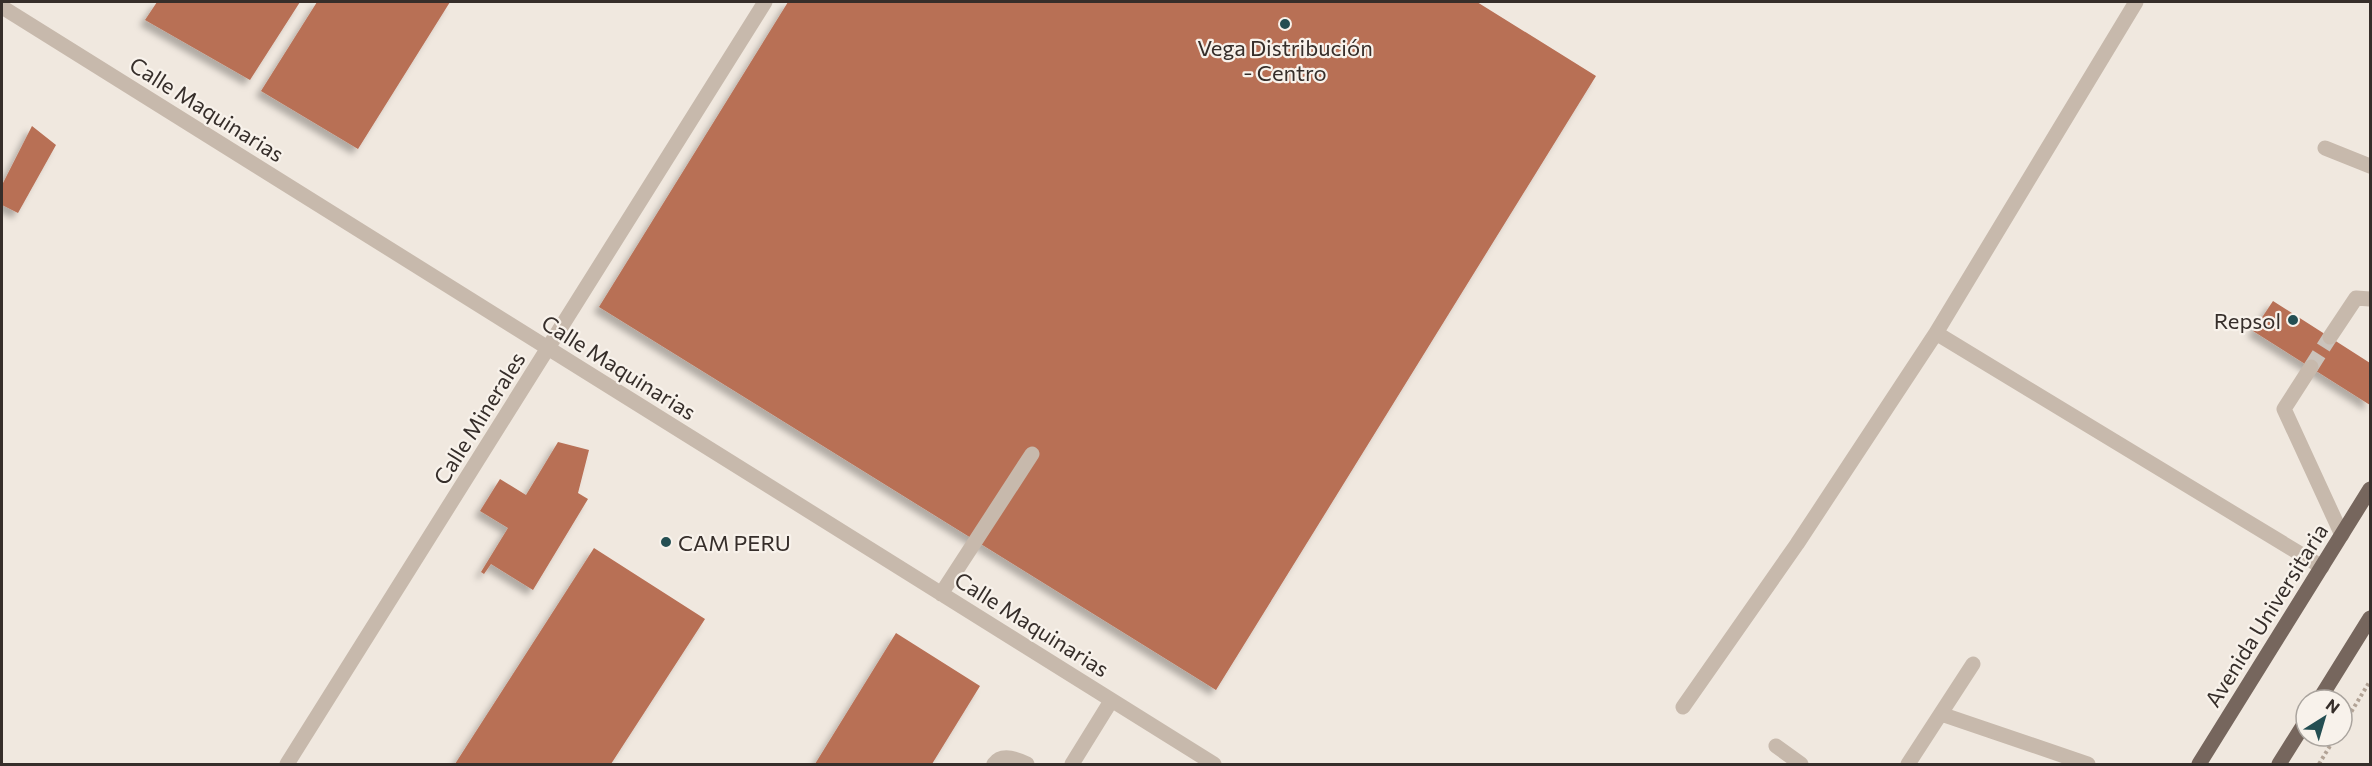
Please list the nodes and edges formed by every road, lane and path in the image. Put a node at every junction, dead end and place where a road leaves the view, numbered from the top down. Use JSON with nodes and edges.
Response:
{"nodes":[{"id":1,"x":765,"y":2,"type":"edge"},
{"id":2,"x":2136,"y":2,"type":"edge"},
{"id":3,"x":2,"y":7,"type":"edge"},
{"id":4,"x":2325,"y":148,"type":"dead end"},
{"id":5,"x":2370,"y":166,"type":"edge"},
{"id":6,"x":2370,"y":299,"type":"edge"},
{"id":7,"x":1936,"y":333,"type":"junction"},
{"id":8,"x":2330,"y":337,"type":"tunnel mouth"},
{"id":9,"x":549,"y":350,"type":"junction"},
{"id":10,"x":2311,"y":367,"type":"tunnel mouth"},
{"id":11,"x":1032,"y":454,"type":"dead end"},
{"id":12,"x":2370,"y":489,"type":"edge"},
{"id":13,"x":2342,"y":535,"type":"junction"},
{"id":14,"x":2322,"y":567,"type":"junction"},
{"id":15,"x":941,"y":594,"type":"junction"},
{"id":16,"x":2370,"y":618,"type":"edge"},
{"id":17,"x":1973,"y":664,"type":"dead end"},
{"id":18,"x":2370,"y":681,"type":"edge"},
{"id":19,"x":2326,"y":688,"type":"edge"},
{"id":20,"x":1111,"y":700,"type":"junction"},
{"id":21,"x":1683,"y":707,"type":"dead end"},
{"id":22,"x":2354,"y":707,"type":"edge"},
{"id":23,"x":1941,"y":714,"type":"junction"},
{"id":24,"x":2294,"y":741,"type":"edge"},
{"id":25,"x":1776,"y":746,"type":"dead end"},
{"id":26,"x":2329,"y":748,"type":"edge"},
{"id":27,"x":2202,"y":764,"type":"edge"},
{"id":28,"x":286,"y":765,"type":"edge"},
{"id":29,"x":994,"y":765,"type":"edge"},
{"id":30,"x":1027,"y":765,"type":"edge"},
{"id":31,"x":1072,"y":765,"type":"edge"},
{"id":32,"x":1214,"y":765,"type":"edge"},
{"id":33,"x":1801,"y":765,"type":"edge"},
{"id":34,"x":1908,"y":765,"type":"edge"},
{"id":35,"x":2088,"y":765,"type":"edge"},
{"id":36,"x":2279,"y":765,"type":"edge"},
{"id":37,"x":2319,"y":765,"type":"edge"}],
"edges":[{"from":1,"to":9,"type":"lane","name":"Calle Minerales"},
{"from":2,"to":7,"type":"lane"},
{"from":3,"to":9,"type":"lane","name":"Calle Maquinarias"},
{"from":4,"to":5,"type":"lane"},
{"from":6,"to":8,"type":"lane"},
{"from":7,"to":14,"type":"lane"},
{"from":7,"to":21,"type":"lane"},
{"from":9,"to":15,"type":"lane","name":"Calle Maquinarias"},
{"from":9,"to":28,"type":"lane","name":"Calle Minerales"},
{"from":10,"to":13,"type":"lane"},
{"from":11,"to":15,"type":"lane"},
{"from":12,"to":13,"type":"main road","name":"Avenida Universitaria"},
{"from":13,"to":14,"type":"main road","name":"Avenida Universitaria"},
{"from":14,"to":27,"type":"main road","name":"Avenida Universitaria"},
{"from":15,"to":20,"type":"lane","name":"Calle Maquinarias"},
{"from":16,"to":19,"type":"main road"},
{"from":17,"to":23,"type":"lane"},
{"from":18,"to":22,"type":"path"},
{"from":20,"to":31,"type":"lane"},
{"from":20,"to":32,"type":"lane","name":"Calle Maquinarias"},
{"from":23,"to":34,"type":"lane"},
{"from":23,"to":35,"type":"lane"},
{"from":24,"to":36,"type":"main road"},
{"from":25,"to":33,"type":"lane"},
{"from":26,"to":37,"type":"path"},
{"from":29,"to":30,"type":"lane"}]}
